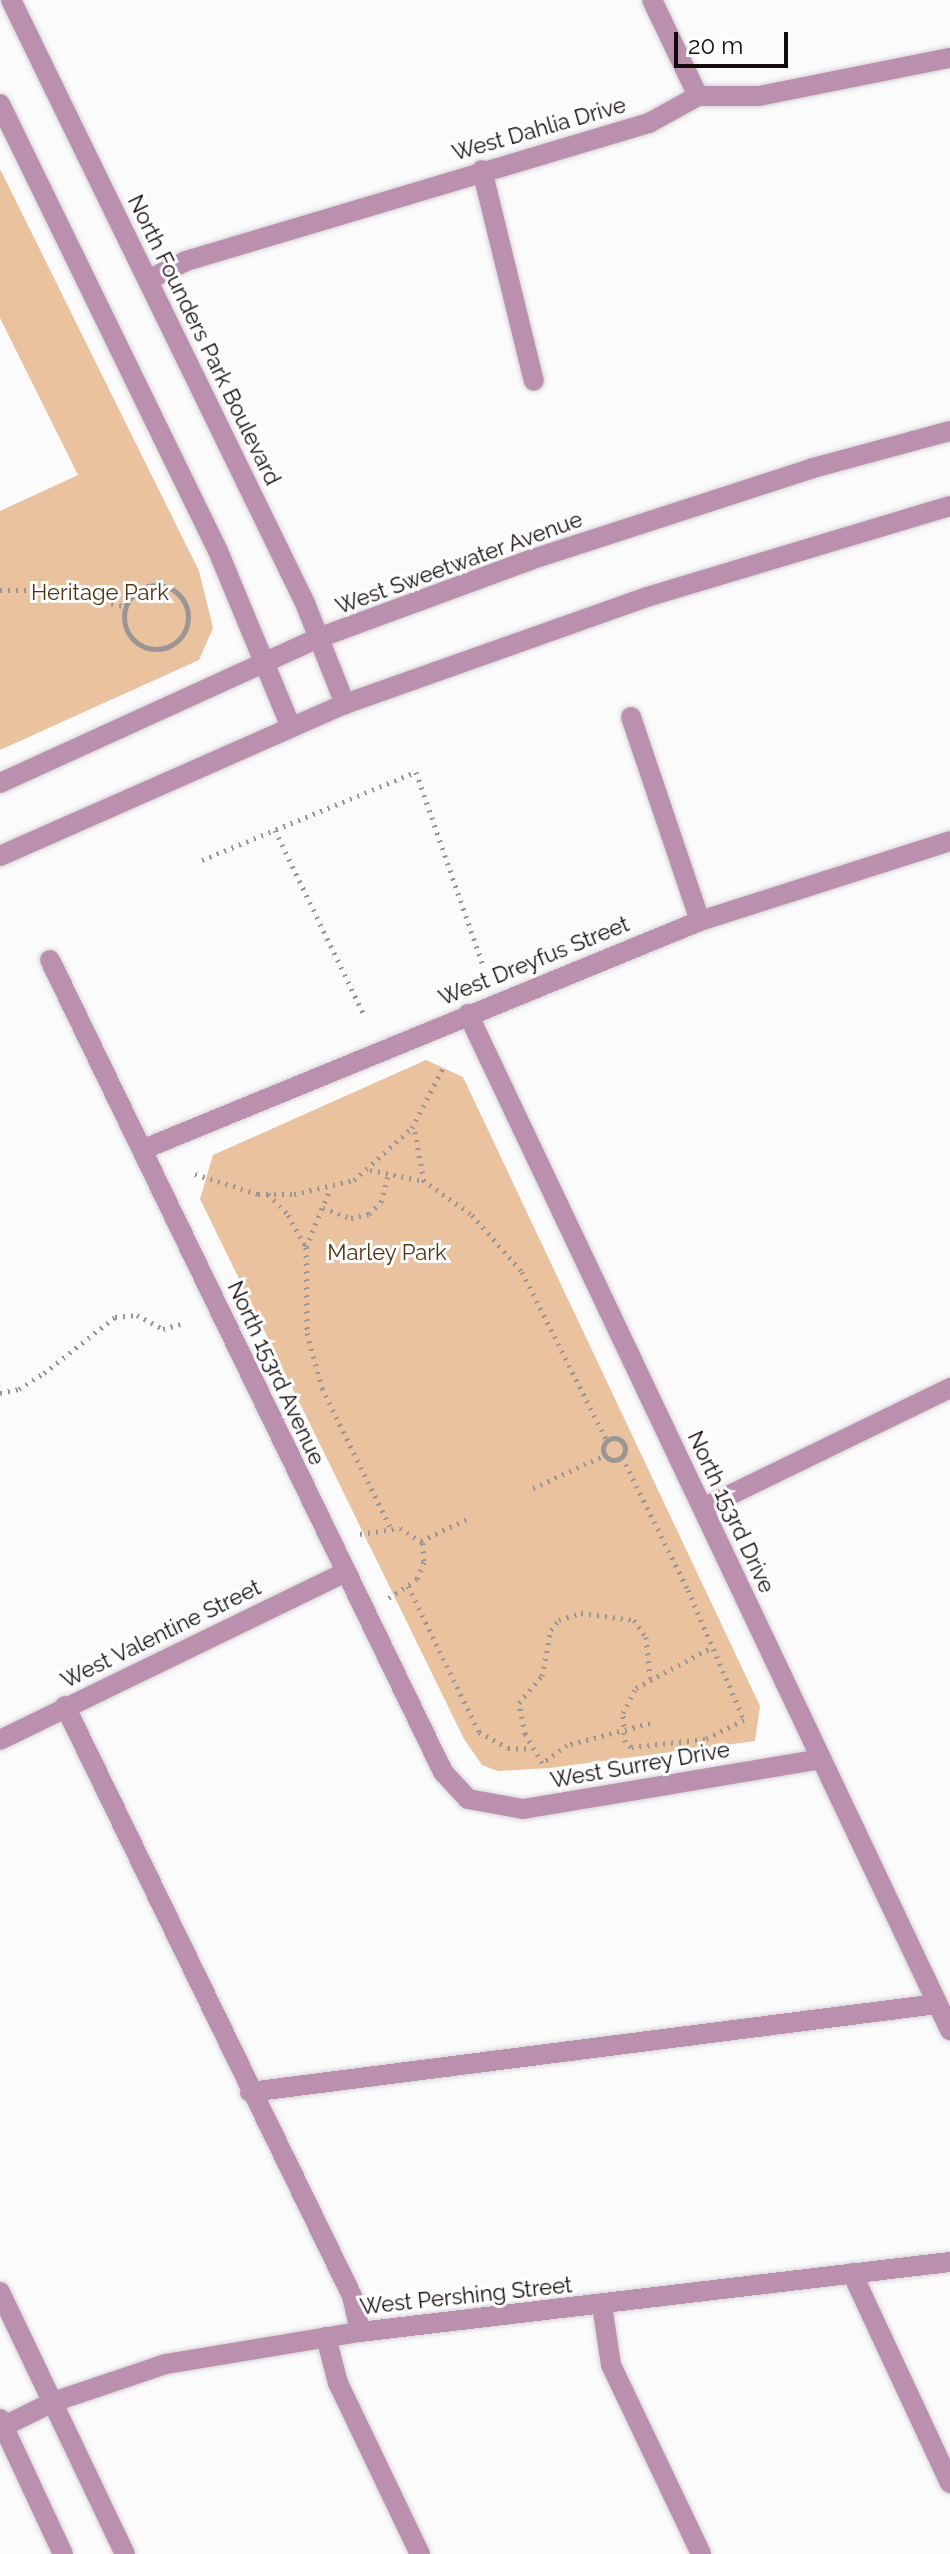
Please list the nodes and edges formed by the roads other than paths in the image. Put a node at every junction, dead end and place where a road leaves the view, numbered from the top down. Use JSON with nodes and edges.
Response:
{"nodes":[{"id":1,"x":11,"y":0,"type":"edge"},
{"id":2,"x":652,"y":0,"type":"edge"},
{"id":3,"x":950,"y":58,"type":"edge"},
{"id":4,"x":698,"y":96,"type":"junction"},
{"id":5,"x":0,"y":104,"type":"edge"},
{"id":6,"x":482,"y":170,"type":"junction"},
{"id":7,"x":148,"y":280,"type":"junction"},
{"id":8,"x":534,"y":381,"type":"dead end"},
{"id":9,"x":950,"y":431,"type":"edge"},
{"id":10,"x":950,"y":506,"type":"edge"},
{"id":11,"x":321,"y":637,"type":"junction"},
{"id":12,"x":267,"y":664,"type":"junction"},
{"id":13,"x":345,"y":704,"type":"junction"},
{"id":14,"x":631,"y":717,"type":"dead end"},
{"id":15,"x":290,"y":725,"type":"junction"},
{"id":16,"x":0,"y":783,"type":"edge"},
{"id":17,"x":950,"y":841,"type":"edge"},
{"id":18,"x":0,"y":856,"type":"edge"},
{"id":19,"x":700,"y":921,"type":"junction"},
{"id":20,"x":50,"y":960,"type":"dead end"},
{"id":21,"x":468,"y":1014,"type":"junction"},
{"id":22,"x":144,"y":1149,"type":"junction"},
{"id":23,"x":950,"y":1388,"type":"edge"},
{"id":24,"x":703,"y":1508,"type":"junction"},
{"id":25,"x":344,"y":1573,"type":"junction"},
{"id":26,"x":65,"y":1706,"type":"junction"},
{"id":27,"x":0,"y":1740,"type":"edge"},
{"id":28,"x":821,"y":1759,"type":"junction"},
{"id":29,"x":468,"y":1799,"type":"joint"},
{"id":30,"x":937,"y":2004,"type":"junction"},
{"id":31,"x":950,"y":2030,"type":"edge"},
{"id":32,"x":250,"y":2092,"type":"junction"},
{"id":33,"x":950,"y":2262,"type":"edge"},
{"id":34,"x":852,"y":2273,"type":"junction"},
{"id":35,"x":0,"y":2292,"type":"edge"},
{"id":36,"x":602,"y":2305,"type":"junction"},
{"id":37,"x":360,"y":2332,"type":"junction"},
{"id":38,"x":326,"y":2337,"type":"junction"},
{"id":39,"x":53,"y":2402,"type":"junction"},
{"id":40,"x":1,"y":2424,"type":"edge"},
{"id":41,"x":950,"y":2483,"type":"edge"},
{"id":42,"x":63,"y":2554,"type":"edge"},
{"id":43,"x":125,"y":2554,"type":"edge"},
{"id":44,"x":420,"y":2554,"type":"edge"},
{"id":45,"x":701,"y":2554,"type":"edge"}],
"edges":[{"from":1,"to":7,"type":"street","name":"North Founders Park Boulevard"},
{"from":2,"to":4,"type":"street"},
{"from":3,"to":4,"type":"street","name":"West Dahlia Drive"},
{"from":4,"to":6,"type":"street","name":"West Dahlia Drive"},
{"from":5,"to":12,"type":"street"},
{"from":6,"to":7,"type":"street","name":"West Dahlia Drive"},
{"from":6,"to":8,"type":"street"},
{"from":7,"to":11,"type":"street","name":"North Founders Park Boulevard"},
{"from":9,"to":11,"type":"street","name":"West Sweetwater Avenue"},
{"from":10,"to":13,"type":"street"},
{"from":11,"to":12,"type":"street","name":"West Sweetwater Avenue"},
{"from":11,"to":13,"type":"street","name":"North Founders Park Boulevard"},
{"from":12,"to":15,"type":"street"},
{"from":12,"to":16,"type":"street","name":"West Sweetwater Avenue"},
{"from":13,"to":15,"type":"street"},
{"from":14,"to":19,"type":"street"},
{"from":15,"to":18,"type":"street"},
{"from":17,"to":19,"type":"street","name":"West Dreyfus Street"},
{"from":19,"to":21,"type":"street","name":"West Dreyfus Street"},
{"from":20,"to":22,"type":"street","name":"North 153rd Avenue"},
{"from":21,"to":22,"type":"street","name":"West Dreyfus Street"},
{"from":21,"to":24,"type":"street","name":"North 153rd Drive"},
{"from":22,"to":25,"type":"street","name":"North 153rd Avenue"},
{"from":23,"to":24,"type":"street"},
{"from":24,"to":28,"type":"street","name":"North 153rd Drive"},
{"from":25,"to":26,"type":"street","name":"West Valentine Street"},
{"from":25,"to":29,"type":"street","name":"North 153rd Avenue"},
{"from":26,"to":27,"type":"street","name":"West Valentine Street"},
{"from":26,"to":32,"type":"street"},
{"from":28,"to":29,"type":"street","name":"West Surrey Drive"},
{"from":28,"to":30,"type":"street","name":"North 153rd Drive"},
{"from":30,"to":31,"type":"street","name":"North 153rd Drive"},
{"from":30,"to":32,"type":"street"},
{"from":32,"to":37,"type":"street"},
{"from":33,"to":34,"type":"street","name":"West Pershing Street"},
{"from":34,"to":36,"type":"street","name":"West Pershing Street"},
{"from":34,"to":41,"type":"street"},
{"from":35,"to":39,"type":"street"},
{"from":36,"to":37,"type":"street","name":"West Pershing Street"},
{"from":36,"to":45,"type":"street"},
{"from":37,"to":38,"type":"street","name":"West Pershing Street"},
{"from":38,"to":39,"type":"street","name":"West Pershing Street"},
{"from":38,"to":44,"type":"street"},
{"from":39,"to":40,"type":"street","name":"West Pershing Street"},
{"from":39,"to":43,"type":"street"},
{"from":40,"to":42,"type":"street"}]}
